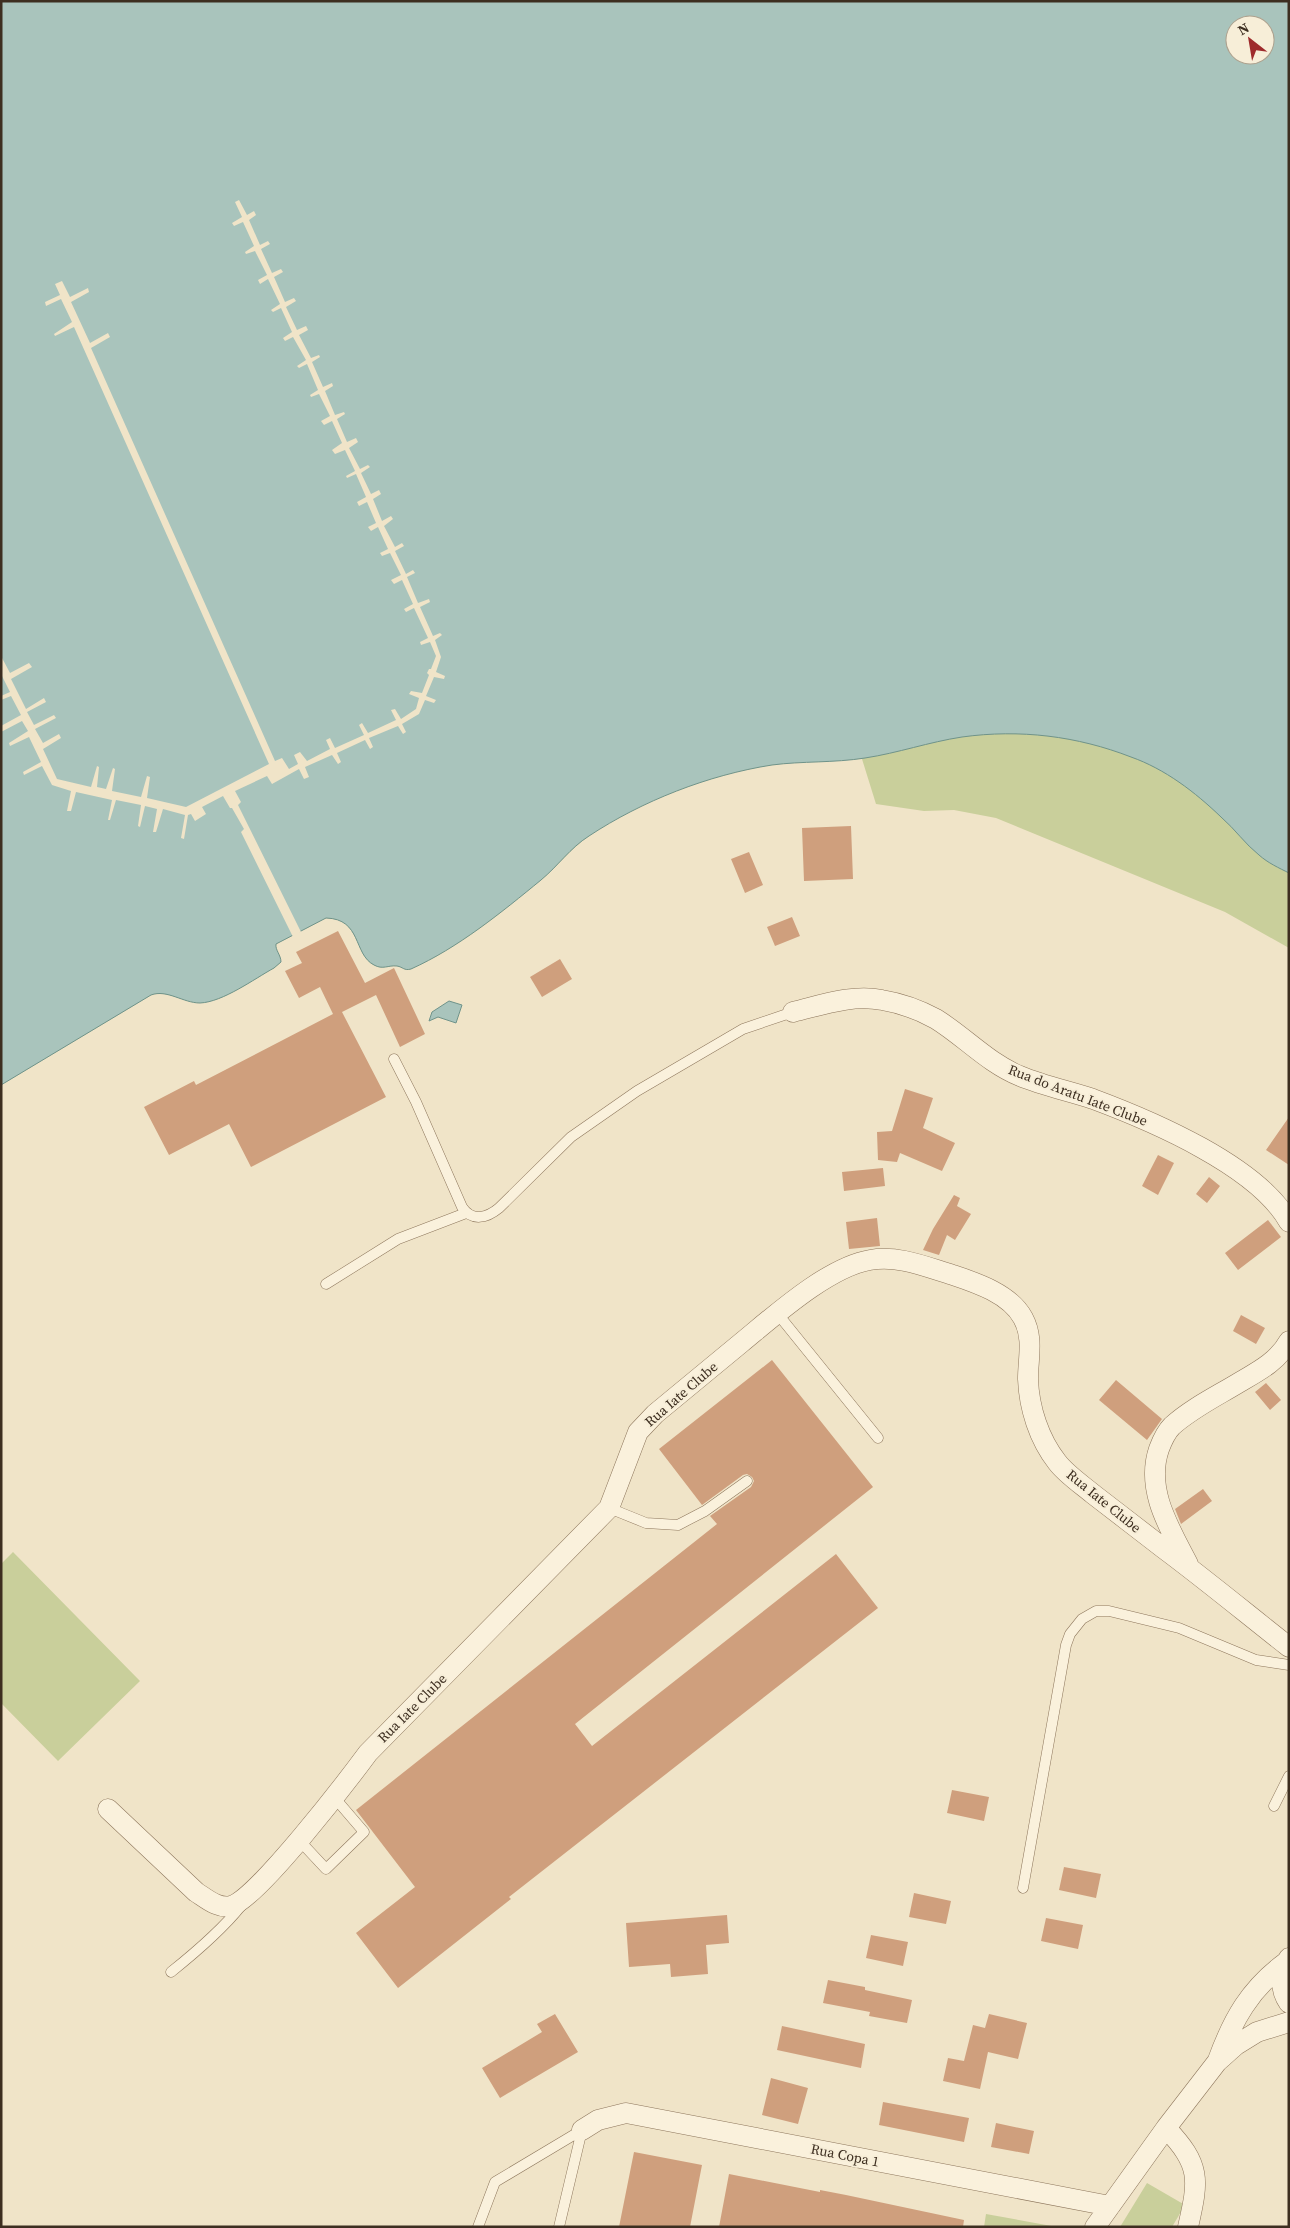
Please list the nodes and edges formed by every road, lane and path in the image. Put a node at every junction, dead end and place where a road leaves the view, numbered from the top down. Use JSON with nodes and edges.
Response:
{"nodes":[{"id":1,"x":793,"y":1012,"type":"joint"},
{"id":2,"x":394,"y":1059,"type":"dead end"},
{"id":3,"x":466,"y":1213,"type":"junction"},
{"id":4,"x":1289,"y":1222,"type":"edge"},
{"id":5,"x":326,"y":1284,"type":"dead end"},
{"id":6,"x":777,"y":1314,"type":"junction"},
{"id":7,"x":1289,"y":1341,"type":"edge"},
{"id":8,"x":878,"y":1438,"type":"dead end"},
{"id":9,"x":747,"y":1481,"type":"dead end"},
{"id":10,"x":610,"y":1508,"type":"junction"},
{"id":11,"x":1190,"y":1568,"type":"junction"},
{"id":12,"x":1289,"y":1647,"type":"edge"},
{"id":13,"x":1289,"y":1665,"type":"edge"},
{"id":14,"x":1289,"y":1776,"type":"edge"},
{"id":15,"x":334,"y":1797,"type":"junction"},
{"id":16,"x":1274,"y":1806,"type":"dead end"},
{"id":17,"x":108,"y":1809,"type":"dead end"},
{"id":18,"x":298,"y":1839,"type":"junction"},
{"id":19,"x":1023,"y":1888,"type":"dead end"},
{"id":20,"x":249,"y":1896,"type":"junction"},
{"id":21,"x":1287,"y":1961,"type":"edge"},
{"id":22,"x":171,"y":1972,"type":"dead end"},
{"id":23,"x":1289,"y":2003,"type":"edge"},
{"id":24,"x":1289,"y":2022,"type":"edge"},
{"id":25,"x":1217,"y":2062,"type":"junction"},
{"id":26,"x":1166,"y":2128,"type":"junction"},
{"id":27,"x":582,"y":2130,"type":"junction"},
{"id":28,"x":1110,"y":2206,"type":"junction"},
{"id":29,"x":478,"y":2227,"type":"edge"},
{"id":30,"x":559,"y":2227,"type":"edge"},
{"id":31,"x":1095,"y":2227,"type":"edge"},
{"id":32,"x":1188,"y":2227,"type":"edge"}],
"edges":[{"from":1,"to":3,"type":"lane"},
{"from":1,"to":4,"type":"street","name":"Rua do Aratu Iate Clube"},
{"from":2,"to":3,"type":"lane"},
{"from":3,"to":5,"type":"lane"},
{"from":6,"to":8,"type":"lane"},
{"from":6,"to":10,"type":"street","name":"Rua Iate Clube"},
{"from":6,"to":11,"type":"street","name":"Rua Iate Clube"},
{"from":7,"to":11,"type":"street"},
{"from":9,"to":10,"type":"lane"},
{"from":10,"to":15,"type":"street","name":"Rua Iate Clube"},
{"from":11,"to":12,"type":"street","name":"Rua Iate Clube"},
{"from":13,"to":19,"type":"lane"},
{"from":14,"to":16,"type":"lane"},
{"from":15,"to":18,"type":"street","name":"Rua Iate Clube"},
{"from":15,"to":18,"type":"lane"},
{"from":17,"to":20,"type":"street","name":"Rua Iate Clube"},
{"from":18,"to":20,"type":"street","name":"Rua Iate Clube"},
{"from":20,"to":22,"type":"lane"},
{"from":21,"to":23,"type":"street"},
{"from":21,"to":25,"type":"street"},
{"from":24,"to":25,"type":"street"},
{"from":25,"to":26,"type":"street"},
{"from":26,"to":28,"type":"street"},
{"from":26,"to":32,"type":"street"},
{"from":27,"to":28,"type":"street","name":"Rua Copa 1"},
{"from":27,"to":29,"type":"lane"},
{"from":27,"to":30,"type":"lane"},
{"from":28,"to":31,"type":"street"}]}
